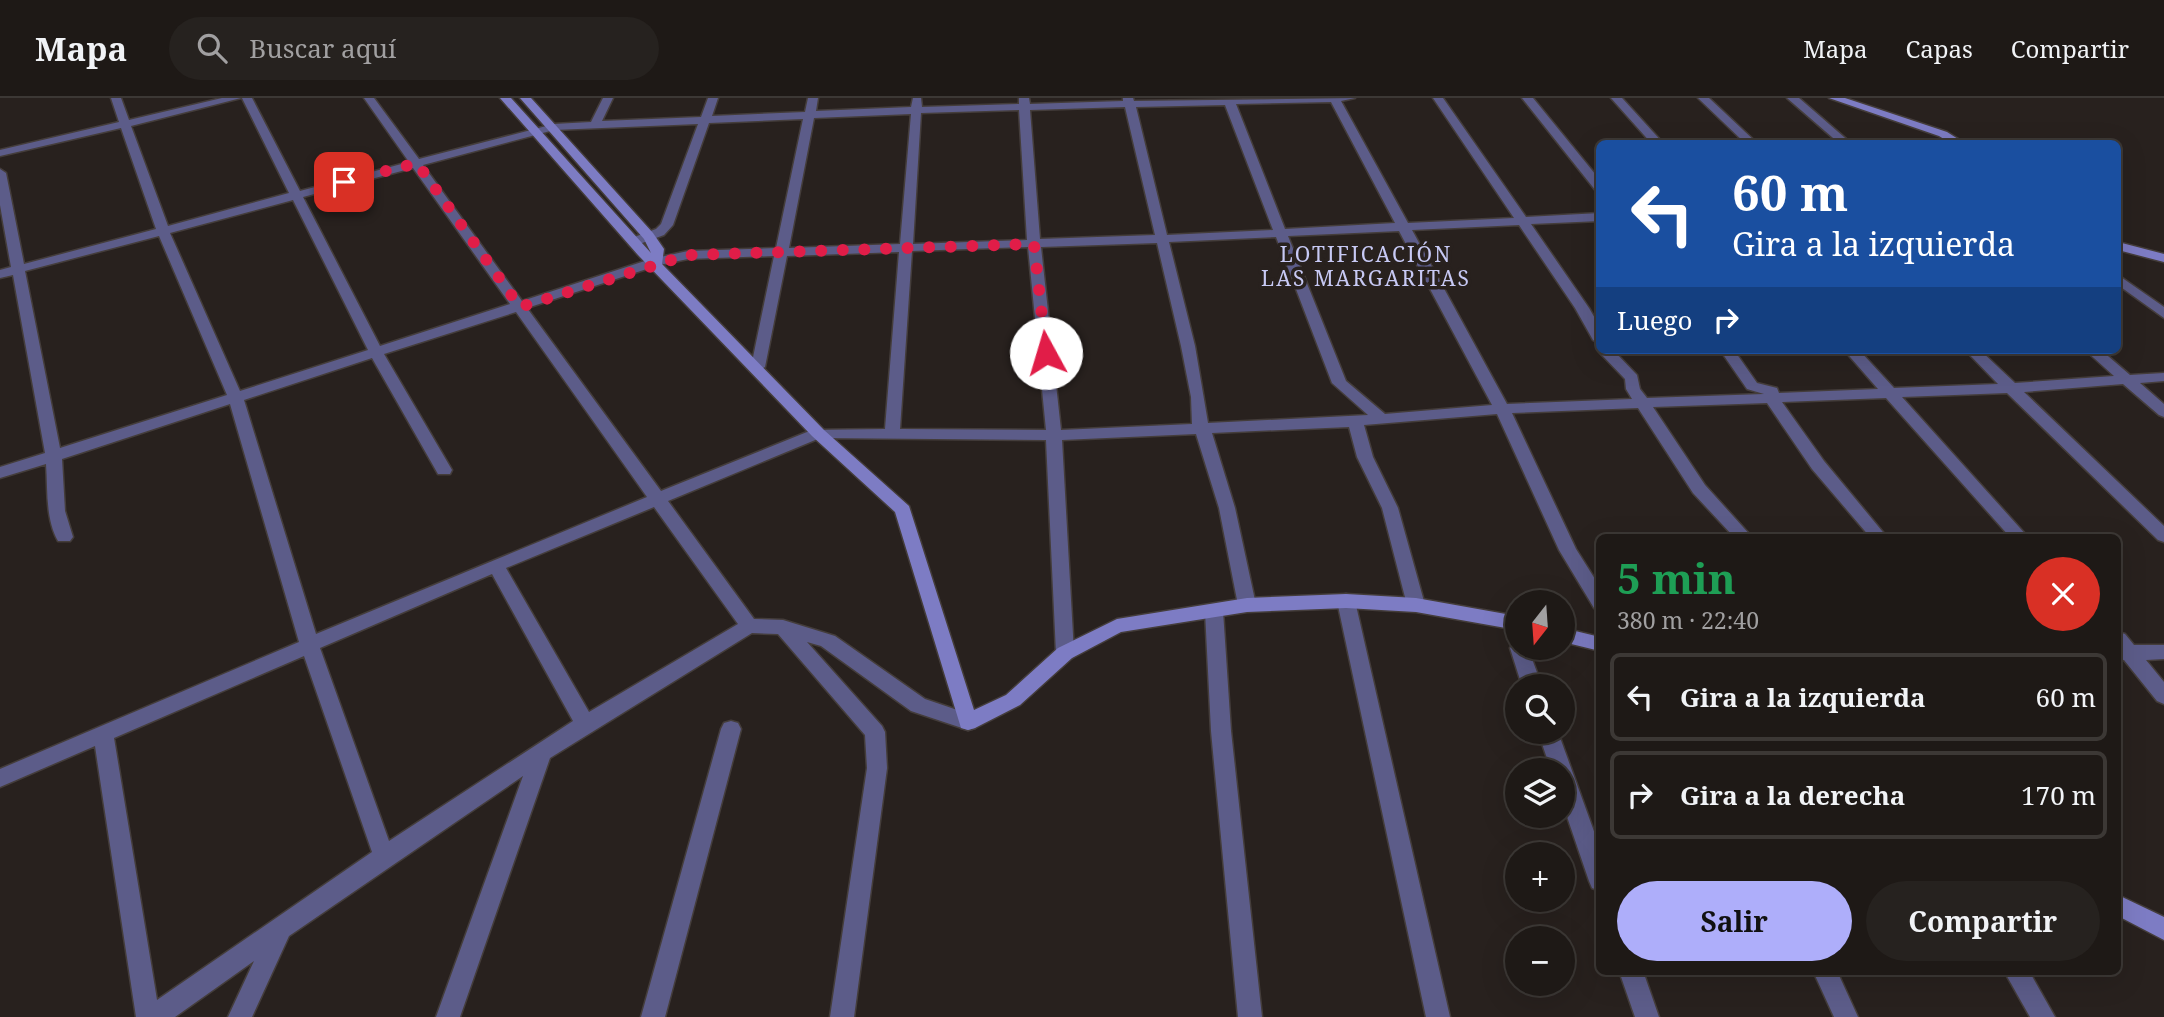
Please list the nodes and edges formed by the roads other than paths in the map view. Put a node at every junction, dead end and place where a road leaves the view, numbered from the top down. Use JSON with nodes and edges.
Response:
{"nodes":[{"id":1,"x":116,"y":98,"type":"edge"},
{"id":2,"x":236,"y":98,"type":"edge"},
{"id":3,"x":247,"y":98,"type":"edge"},
{"id":4,"x":369,"y":98,"type":"edge"},
{"id":5,"x":505,"y":98,"type":"edge"},
{"id":6,"x":525,"y":98,"type":"edge"},
{"id":7,"x":608,"y":98,"type":"edge"},
{"id":8,"x":713,"y":98,"type":"edge"},
{"id":9,"x":813,"y":98,"type":"edge"},
{"id":10,"x":1334,"y":98,"type":"edge"},
{"id":11,"x":1350,"y":98,"type":"edge"},
{"id":12,"x":1438,"y":98,"type":"edge"},
{"id":13,"x":1527,"y":98,"type":"edge"},
{"id":14,"x":1616,"y":98,"type":"edge"},
{"id":15,"x":1703,"y":98,"type":"edge"},
{"id":16,"x":1791,"y":98,"type":"edge"},
{"id":17,"x":1834,"y":98,"type":"edge"},
{"id":18,"x":1228,"y":100,"type":"edge"},
{"id":19,"x":1128,"y":101,"type":"edge"},
{"id":20,"x":1024,"y":103,"type":"edge"},
{"id":21,"x":917,"y":104,"type":"edge"},
{"id":22,"x":808,"y":116,"type":"junction"},
{"id":23,"x":706,"y":120,"type":"junction"},
{"id":24,"x":596,"y":123,"type":"junction"},
{"id":25,"x":125,"y":125,"type":"junction"},
{"id":26,"x":554,"y":127,"type":"junction"},
{"id":27,"x":536,"y":131,"type":"junction"},
{"id":28,"x":1655,"y":140,"type":"edge"},
{"id":29,"x":1749,"y":140,"type":"edge"},
{"id":30,"x":1842,"y":140,"type":"edge"},
{"id":31,"x":1954,"y":140,"type":"edge"},
{"id":32,"x":0,"y":153,"type":"edge"},
{"id":33,"x":417,"y":163,"type":"junction"},
{"id":34,"x":0,"y":173,"type":"edge"},
{"id":35,"x":1596,"y":183,"type":"edge"},
{"id":36,"x":607,"y":189,"type":"junction"},
{"id":37,"x":591,"y":193,"type":"junction"},
{"id":38,"x":295,"y":195,"type":"junction"},
{"id":39,"x":1596,"y":217,"type":"edge"},
{"id":40,"x":1522,"y":221,"type":"junction"},
{"id":41,"x":1403,"y":226,"type":"junction"},
{"id":42,"x":163,"y":230,"type":"junction"},
{"id":43,"x":1278,"y":232,"type":"junction"},
{"id":44,"x":649,"y":236,"type":"junction"},
{"id":45,"x":1160,"y":239,"type":"junction"},
{"id":46,"x":634,"y":242,"type":"junction"},
{"id":47,"x":1034,"y":244,"type":"junction"},
{"id":48,"x":904,"y":247,"type":"junction"},
{"id":49,"x":2121,"y":247,"type":"edge"},
{"id":50,"x":783,"y":251,"type":"junction"},
{"id":51,"x":2164,"y":258,"type":"edge"},
{"id":52,"x":656,"y":262,"type":"junction"},
{"id":53,"x":19,"y":268,"type":"junction"},
{"id":54,"x":0,"y":274,"type":"edge"},
{"id":55,"x":2121,"y":281,"type":"edge"},
{"id":56,"x":520,"y":307,"type":"junction"},
{"id":57,"x":2164,"y":314,"type":"edge"},
{"id":58,"x":1596,"y":334,"type":"edge"},
{"id":59,"x":377,"y":354,"type":"junction"},
{"id":60,"x":1609,"y":354,"type":"edge"},
{"id":61,"x":1730,"y":354,"type":"edge"},
{"id":62,"x":1855,"y":354,"type":"edge"},
{"id":63,"x":1976,"y":354,"type":"edge"},
{"id":64,"x":2097,"y":354,"type":"edge"},
{"id":65,"x":758,"y":368,"type":"junction"},
{"id":66,"x":2164,"y":377,"type":"edge"},
{"id":67,"x":2126,"y":380,"type":"junction"},
{"id":68,"x":2012,"y":388,"type":"junction"},
{"id":69,"x":1889,"y":391,"type":"junction"},
{"id":70,"x":1771,"y":398,"type":"junction"},
{"id":71,"x":236,"y":400,"type":"junction"},
{"id":72,"x":1645,"y":403,"type":"junction"},
{"id":73,"x":1502,"y":409,"type":"junction"},
{"id":74,"x":2164,"y":412,"type":"edge"},
{"id":75,"x":1381,"y":419,"type":"junction"},
{"id":76,"x":1355,"y":421,"type":"junction"},
{"id":77,"x":1200,"y":428,"type":"junction"},
{"id":78,"x":818,"y":433,"type":"junction"},
{"id":79,"x":892,"y":435,"type":"junction"},
{"id":80,"x":1054,"y":435,"type":"junction"},
{"id":81,"x":54,"y":457,"type":"junction"},
{"id":82,"x":444,"y":470,"type":"dead end"},
{"id":83,"x":0,"y":473,"type":"edge"},
{"id":84,"x":656,"y":500,"type":"junction"},
{"id":85,"x":1741,"y":534,"type":"edge"},
{"id":86,"x":1876,"y":534,"type":"edge"},
{"id":87,"x":2017,"y":534,"type":"edge"},
{"id":88,"x":2164,"y":536,"type":"edge"},
{"id":89,"x":64,"y":537,"type":"dead end"},
{"id":90,"x":496,"y":565,"type":"junction"},
{"id":91,"x":1596,"y":596,"type":"edge"},
{"id":92,"x":1346,"y":601,"type":"junction"},
{"id":93,"x":1248,"y":605,"type":"junction"},
{"id":94,"x":1416,"y":605,"type":"junction"},
{"id":95,"x":1214,"y":611,"type":"junction"},
{"id":96,"x":1505,"y":621,"type":"edge"},
{"id":97,"x":749,"y":626,"type":"junction"},
{"id":98,"x":782,"y":627,"type":"junction"},
{"id":99,"x":1575,"y":638,"type":"edge"},
{"id":100,"x":1596,"y":643,"type":"edge"},
{"id":101,"x":310,"y":646,"type":"junction"},
{"id":102,"x":2122,"y":649,"type":"edge"},
{"id":103,"x":2164,"y":652,"type":"edge"},
{"id":104,"x":1065,"y":653,"type":"junction"},
{"id":105,"x":2164,"y":696,"type":"edge"},
{"id":106,"x":968,"y":722,"type":"junction"},
{"id":107,"x":585,"y":724,"type":"junction"},
{"id":108,"x":731,"y":729,"type":"dead end"},
{"id":109,"x":103,"y":733,"type":"junction"},
{"id":110,"x":541,"y":754,"type":"junction"},
{"id":111,"x":0,"y":778,"type":"edge"},
{"id":112,"x":1575,"y":809,"type":"edge"},
{"id":113,"x":384,"y":856,"type":"junction"},
{"id":114,"x":1596,"y":870,"type":"edge"},
{"id":115,"x":2121,"y":907,"type":"edge"},
{"id":116,"x":282,"y":927,"type":"junction"},
{"id":117,"x":2164,"y":929,"type":"edge"},
{"id":118,"x":1632,"y":975,"type":"edge"},
{"id":119,"x":1827,"y":975,"type":"edge"},
{"id":120,"x":2017,"y":975,"type":"edge"},
{"id":121,"x":148,"y":1017,"type":"edge"},
{"id":122,"x":154,"y":1017,"type":"edge"},
{"id":123,"x":240,"y":1017,"type":"edge"},
{"id":124,"x":448,"y":1017,"type":"edge"},
{"id":125,"x":653,"y":1017,"type":"edge"},
{"id":126,"x":842,"y":1017,"type":"edge"},
{"id":127,"x":1250,"y":1017,"type":"edge"},
{"id":128,"x":1438,"y":1017,"type":"edge"},
{"id":129,"x":1647,"y":1017,"type":"edge"},
{"id":130,"x":1846,"y":1017,"type":"edge"},
{"id":131,"x":2043,"y":1017,"type":"edge"}],
"edges":[{"from":1,"to":25,"type":"street"},
{"from":2,"to":25,"type":"street"},
{"from":3,"to":38,"type":"street"},
{"from":4,"to":33,"type":"street"},
{"from":5,"to":27,"type":"street"},
{"from":6,"to":26,"type":"street"},
{"from":7,"to":24,"type":"street"},
{"from":8,"to":23,"type":"street"},
{"from":9,"to":22,"type":"street"},
{"from":10,"to":11,"type":"street"},
{"from":10,"to":18,"type":"street"},
{"from":10,"to":41,"type":"street"},
{"from":12,"to":40,"type":"street"},
{"from":13,"to":35,"type":"street"},
{"from":14,"to":28,"type":"street"},
{"from":15,"to":29,"type":"street"},
{"from":16,"to":30,"type":"street"},
{"from":17,"to":31,"type":"street"},
{"from":18,"to":19,"type":"street"},
{"from":18,"to":43,"type":"street"},
{"from":19,"to":20,"type":"street"},
{"from":19,"to":45,"type":"street"},
{"from":20,"to":21,"type":"street"},
{"from":20,"to":47,"type":"street"},
{"from":21,"to":22,"type":"street"},
{"from":21,"to":48,"type":"street"},
{"from":22,"to":23,"type":"street"},
{"from":22,"to":50,"type":"street"},
{"from":23,"to":24,"type":"street"},
{"from":23,"to":44,"type":"street"},
{"from":24,"to":26,"type":"street"},
{"from":25,"to":32,"type":"street"},
{"from":25,"to":42,"type":"street"},
{"from":26,"to":27,"type":"street"},
{"from":26,"to":36,"type":"street"},
{"from":27,"to":33,"type":"street"},
{"from":27,"to":37,"type":"street"},
{"from":33,"to":38,"type":"street"},
{"from":33,"to":56,"type":"street"},
{"from":34,"to":53,"type":"street"},
{"from":36,"to":37,"type":"street"},
{"from":36,"to":44,"type":"street"},
{"from":37,"to":46,"type":"street"},
{"from":38,"to":42,"type":"street"},
{"from":38,"to":59,"type":"street"},
{"from":39,"to":40,"type":"street"},
{"from":40,"to":41,"type":"street"},
{"from":40,"to":58,"type":"street"},
{"from":41,"to":43,"type":"street"},
{"from":41,"to":73,"type":"street"},
{"from":42,"to":53,"type":"street"},
{"from":42,"to":71,"type":"street"},
{"from":43,"to":45,"type":"street"},
{"from":43,"to":75,"type":"street"},
{"from":44,"to":46,"type":"street"},
{"from":44,"to":52,"type":"street"},
{"from":45,"to":47,"type":"street"},
{"from":45,"to":77,"type":"street"},
{"from":46,"to":52,"type":"street"},
{"from":47,"to":48,"type":"street"},
{"from":47,"to":80,"type":"street"},
{"from":48,"to":50,"type":"street"},
{"from":48,"to":79,"type":"street"},
{"from":49,"to":51,"type":"street"},
{"from":50,"to":52,"type":"street"},
{"from":50,"to":65,"type":"street"},
{"from":52,"to":56,"type":"street"},
{"from":52,"to":65,"type":"street"},
{"from":53,"to":54,"type":"street"},
{"from":53,"to":81,"type":"street"},
{"from":55,"to":57,"type":"street"},
{"from":56,"to":59,"type":"street"},
{"from":56,"to":84,"type":"street"},
{"from":59,"to":71,"type":"street"},
{"from":59,"to":82,"type":"street"},
{"from":60,"to":72,"type":"street"},
{"from":61,"to":70,"type":"street"},
{"from":62,"to":69,"type":"street"},
{"from":63,"to":68,"type":"street"},
{"from":64,"to":67,"type":"street"},
{"from":65,"to":78,"type":"street"},
{"from":66,"to":67,"type":"street"},
{"from":67,"to":68,"type":"street"},
{"from":67,"to":74,"type":"street"},
{"from":68,"to":69,"type":"street"},
{"from":68,"to":88,"type":"street"},
{"from":69,"to":70,"type":"street"},
{"from":69,"to":87,"type":"street"},
{"from":70,"to":72,"type":"street"},
{"from":70,"to":86,"type":"street"},
{"from":71,"to":81,"type":"street"},
{"from":71,"to":101,"type":"street"},
{"from":72,"to":73,"type":"street"},
{"from":72,"to":85,"type":"street"},
{"from":73,"to":75,"type":"street"},
{"from":73,"to":91,"type":"street"},
{"from":75,"to":76,"type":"street"},
{"from":76,"to":77,"type":"street"},
{"from":76,"to":94,"type":"street"},
{"from":77,"to":80,"type":"street"},
{"from":77,"to":93,"type":"street"},
{"from":78,"to":79,"type":"street"},
{"from":78,"to":84,"type":"street"},
{"from":78,"to":106,"type":"street"},
{"from":79,"to":80,"type":"street"},
{"from":80,"to":104,"type":"street"},
{"from":81,"to":83,"type":"street"},
{"from":81,"to":89,"type":"street"},
{"from":84,"to":90,"type":"street"},
{"from":84,"to":97,"type":"street"},
{"from":90,"to":101,"type":"street"},
{"from":90,"to":107,"type":"street"},
{"from":92,"to":93,"type":"street"},
{"from":92,"to":94,"type":"street"},
{"from":92,"to":128,"type":"street"},
{"from":93,"to":95,"type":"street"},
{"from":94,"to":96,"type":"street"},
{"from":95,"to":104,"type":"street"},
{"from":95,"to":127,"type":"street"},
{"from":97,"to":98,"type":"street"},
{"from":97,"to":107,"type":"street"},
{"from":98,"to":106,"type":"street"},
{"from":98,"to":126,"type":"street"},
{"from":99,"to":100,"type":"street"},
{"from":101,"to":109,"type":"street"},
{"from":101,"to":113,"type":"street"},
{"from":102,"to":103,"type":"street"},
{"from":102,"to":105,"type":"street"},
{"from":104,"to":106,"type":"street"},
{"from":107,"to":110,"type":"street"},
{"from":108,"to":125,"type":"street"},
{"from":109,"to":111,"type":"street"},
{"from":109,"to":121,"type":"street"},
{"from":110,"to":113,"type":"street"},
{"from":110,"to":124,"type":"street"},
{"from":112,"to":114,"type":"street"},
{"from":113,"to":116,"type":"street"},
{"from":115,"to":117,"type":"street"},
{"from":116,"to":122,"type":"street"},
{"from":116,"to":123,"type":"street"},
{"from":118,"to":129,"type":"street"},
{"from":119,"to":130,"type":"street"},
{"from":120,"to":131,"type":"street"}]}
